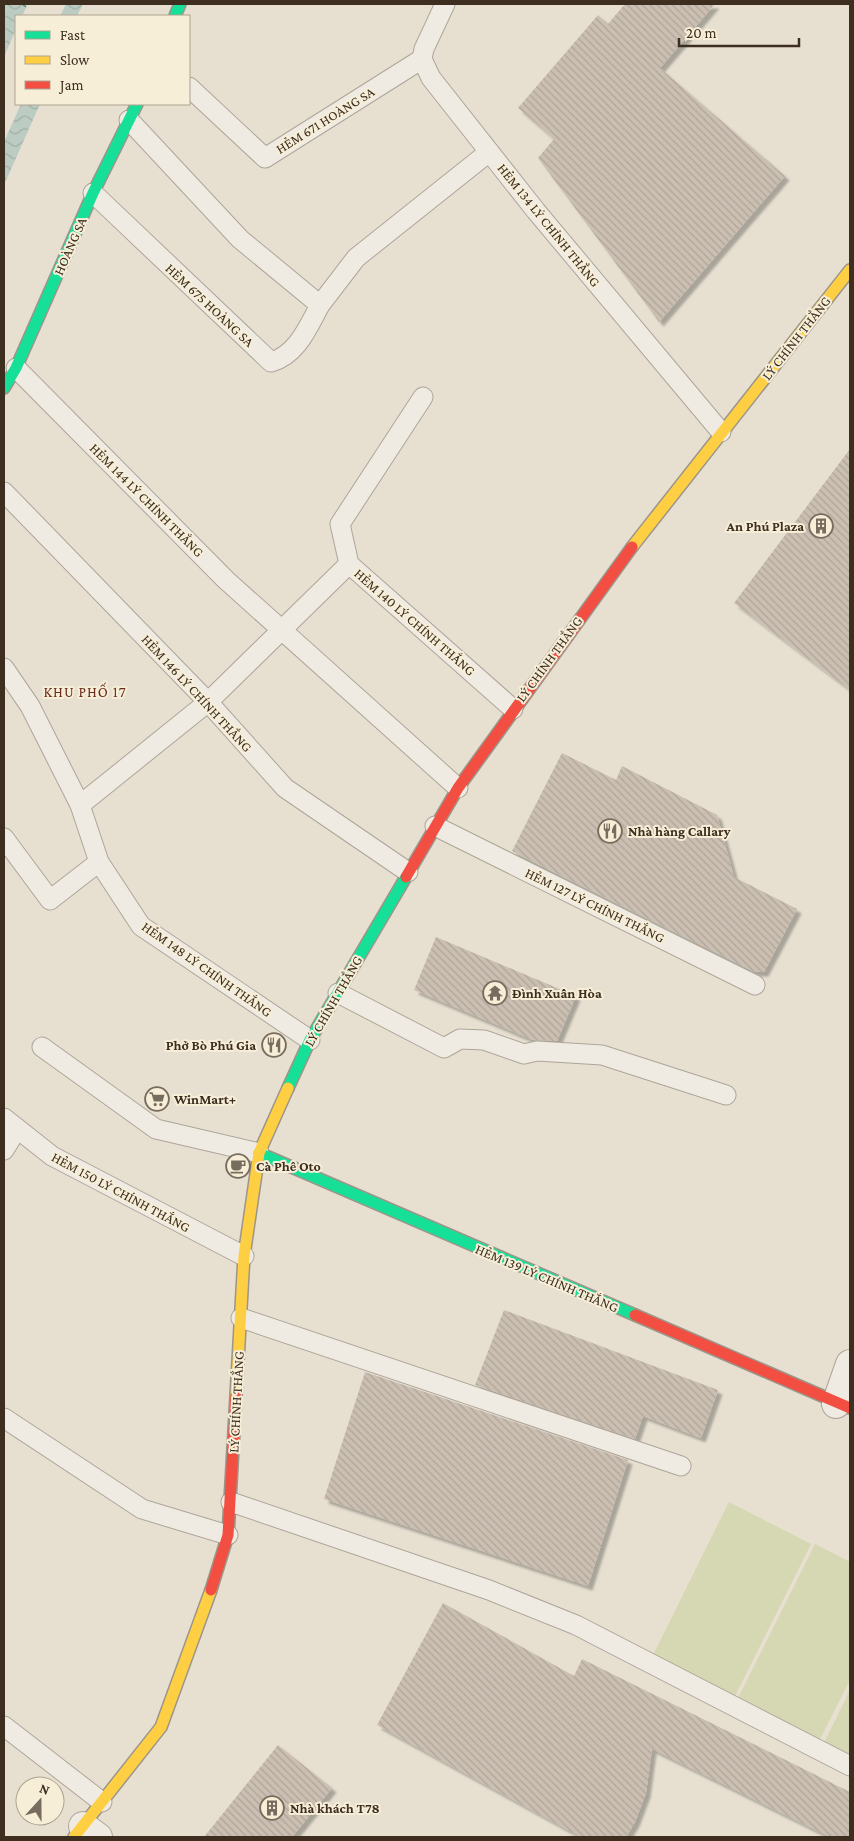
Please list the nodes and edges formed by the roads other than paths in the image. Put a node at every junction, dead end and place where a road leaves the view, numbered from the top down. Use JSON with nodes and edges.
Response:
{"nodes":[{"id":1,"x":445,"y":4,"type":"edge"},
{"id":2,"x":422,"y":59,"type":"junction"},
{"id":3,"x":190,"y":88,"type":"edge"},
{"id":4,"x":133,"y":112,"type":"edge"},
{"id":5,"x":489,"y":152,"type":"junction"},
{"id":6,"x":93,"y":193,"type":"junction"},
{"id":7,"x":850,"y":270,"type":"edge"},
{"id":8,"x":320,"y":305,"type":"junction"},
{"id":9,"x":16,"y":368,"type":"junction"},
{"id":10,"x":4,"y":388,"type":"edge"},
{"id":11,"x":423,"y":397,"type":"dead end"},
{"id":12,"x":721,"y":432,"type":"junction"},
{"id":13,"x":4,"y":492,"type":"edge"},
{"id":14,"x":349,"y":564,"type":"junction"},
{"id":15,"x":281,"y":631,"type":"junction"},
{"id":16,"x":4,"y":668,"type":"edge"},
{"id":17,"x":208,"y":702,"type":"junction"},
{"id":18,"x":513,"y":709,"type":"junction"},
{"id":19,"x":458,"y":788,"type":"junction"},
{"id":20,"x":80,"y":805,"type":"junction"},
{"id":21,"x":435,"y":826,"type":"junction"},
{"id":22,"x":4,"y":838,"type":"edge"},
{"id":23,"x":99,"y":862,"type":"junction"},
{"id":24,"x":408,"y":872,"type":"junction"},
{"id":25,"x":755,"y":985,"type":"dead end"},
{"id":26,"x":338,"y":993,"type":"junction"},
{"id":27,"x":310,"y":1040,"type":"junction"},
{"id":28,"x":42,"y":1047,"type":"dead end"},
{"id":29,"x":726,"y":1095,"type":"dead end"},
{"id":30,"x":10,"y":1123,"type":"edge"},
{"id":31,"x":4,"y":1150,"type":"edge"},
{"id":32,"x":259,"y":1153,"type":"junction"},
{"id":33,"x":244,"y":1256,"type":"junction"},
{"id":34,"x":241,"y":1318,"type":"junction"},
{"id":35,"x":850,"y":1364,"type":"edge"},
{"id":36,"x":843,"y":1406,"type":"edge"},
{"id":37,"x":4,"y":1418,"type":"edge"},
{"id":38,"x":682,"y":1466,"type":"dead end"},
{"id":39,"x":231,"y":1502,"type":"junction"},
{"id":40,"x":228,"y":1536,"type":"junction"},
{"id":41,"x":4,"y":1726,"type":"edge"},
{"id":42,"x":850,"y":1766,"type":"edge"},
{"id":43,"x":102,"y":1802,"type":"junction"},
{"id":44,"x":85,"y":1833,"type":"edge"}],
"edges":[{"from":1,"to":2,"type":"lane"},
{"from":2,"to":3,"type":"lane","name":"HẺM 671 HOÀNG SA"},
{"from":2,"to":5,"type":"lane","name":"HẺM 134 LÝ CHÍNH THẮNG"},
{"from":4,"to":6,"type":"main road","name":"HOÀNG SA"},
{"from":4,"to":8,"type":"lane"},
{"from":5,"to":8,"type":"lane"},
{"from":5,"to":12,"type":"lane","name":"HẺM 134 LÝ CHÍNH THẮNG"},
{"from":6,"to":8,"type":"lane","name":"HẺM 675 HOÀNG SA"},
{"from":6,"to":9,"type":"main road","name":"HOÀNG SA"},
{"from":7,"to":12,"type":"main road","name":"LÝ CHÍNH THẮNG"},
{"from":9,"to":10,"type":"main road","name":"HOÀNG SA"},
{"from":9,"to":15,"type":"lane","name":"HẺM 144 LÝ CHÍNH THẮNG"},
{"from":11,"to":14,"type":"lane","name":"HẺM 140 LÝ CHÍNH THẮNG"},
{"from":12,"to":18,"type":"main road","name":"LÝ CHÍNH THẮNG"},
{"from":13,"to":17,"type":"lane","name":"HẺM 146 LÝ CHÍNH THẮNG"},
{"from":14,"to":15,"type":"lane"},
{"from":14,"to":18,"type":"lane","name":"HẺM 140 LÝ CHÍNH THẮNG"},
{"from":15,"to":17,"type":"lane"},
{"from":15,"to":19,"type":"lane","name":"HẺM 144 LÝ CHÍNH THẮNG"},
{"from":16,"to":20,"type":"lane","name":"HẺM 148 LÝ CHÍNH THẮNG"},
{"from":17,"to":20,"type":"lane"},
{"from":17,"to":24,"type":"lane","name":"HẺM 146 LÝ CHÍNH THẮNG"},
{"from":18,"to":19,"type":"main road","name":"LÝ CHÍNH THẮNG"},
{"from":19,"to":21,"type":"main road","name":"LÝ CHÍNH THẮNG"},
{"from":20,"to":23,"type":"lane","name":"HẺM 148 LÝ CHÍNH THẮNG"},
{"from":21,"to":24,"type":"main road","name":"LÝ CHÍNH THẮNG"},
{"from":21,"to":25,"type":"lane","name":"HẺM 127 LÝ CHÍNH THẮNG"},
{"from":22,"to":23,"type":"lane"},
{"from":23,"to":27,"type":"lane","name":"HẺM 148 LÝ CHÍNH THẮNG"},
{"from":24,"to":26,"type":"main road","name":"LÝ CHÍNH THẮNG"},
{"from":26,"to":27,"type":"main road","name":"LÝ CHÍNH THẮNG"},
{"from":26,"to":29,"type":"lane"},
{"from":27,"to":32,"type":"main road","name":"LÝ CHÍNH THẮNG"},
{"from":28,"to":32,"type":"lane"},
{"from":30,"to":31,"type":"lane"},
{"from":30,"to":33,"type":"lane","name":"HẺM 150 LÝ CHÍNH THẮNG"},
{"from":32,"to":33,"type":"main road","name":"LÝ CHÍNH THẮNG"},
{"from":32,"to":36,"type":"main road","name":"HẺM 139 LÝ CHÍNH THẮNG"},
{"from":33,"to":34,"type":"main road","name":"LÝ CHÍNH THẮNG"},
{"from":34,"to":38,"type":"lane"},
{"from":34,"to":39,"type":"main road","name":"LÝ CHÍNH THẮNG"},
{"from":35,"to":36,"type":"street","name":"HẺM 139 LÝ CHÍNH THẮNG"},
{"from":37,"to":40,"type":"lane"},
{"from":39,"to":40,"type":"main road","name":"LÝ CHÍNH THẮNG"},
{"from":39,"to":42,"type":"lane"},
{"from":40,"to":43,"type":"main road","name":"LÝ CHÍNH THẮNG"},
{"from":41,"to":43,"type":"lane"},
{"from":43,"to":44,"type":"main road","name":"LÝ CHÍNH THẮNG"}]}
